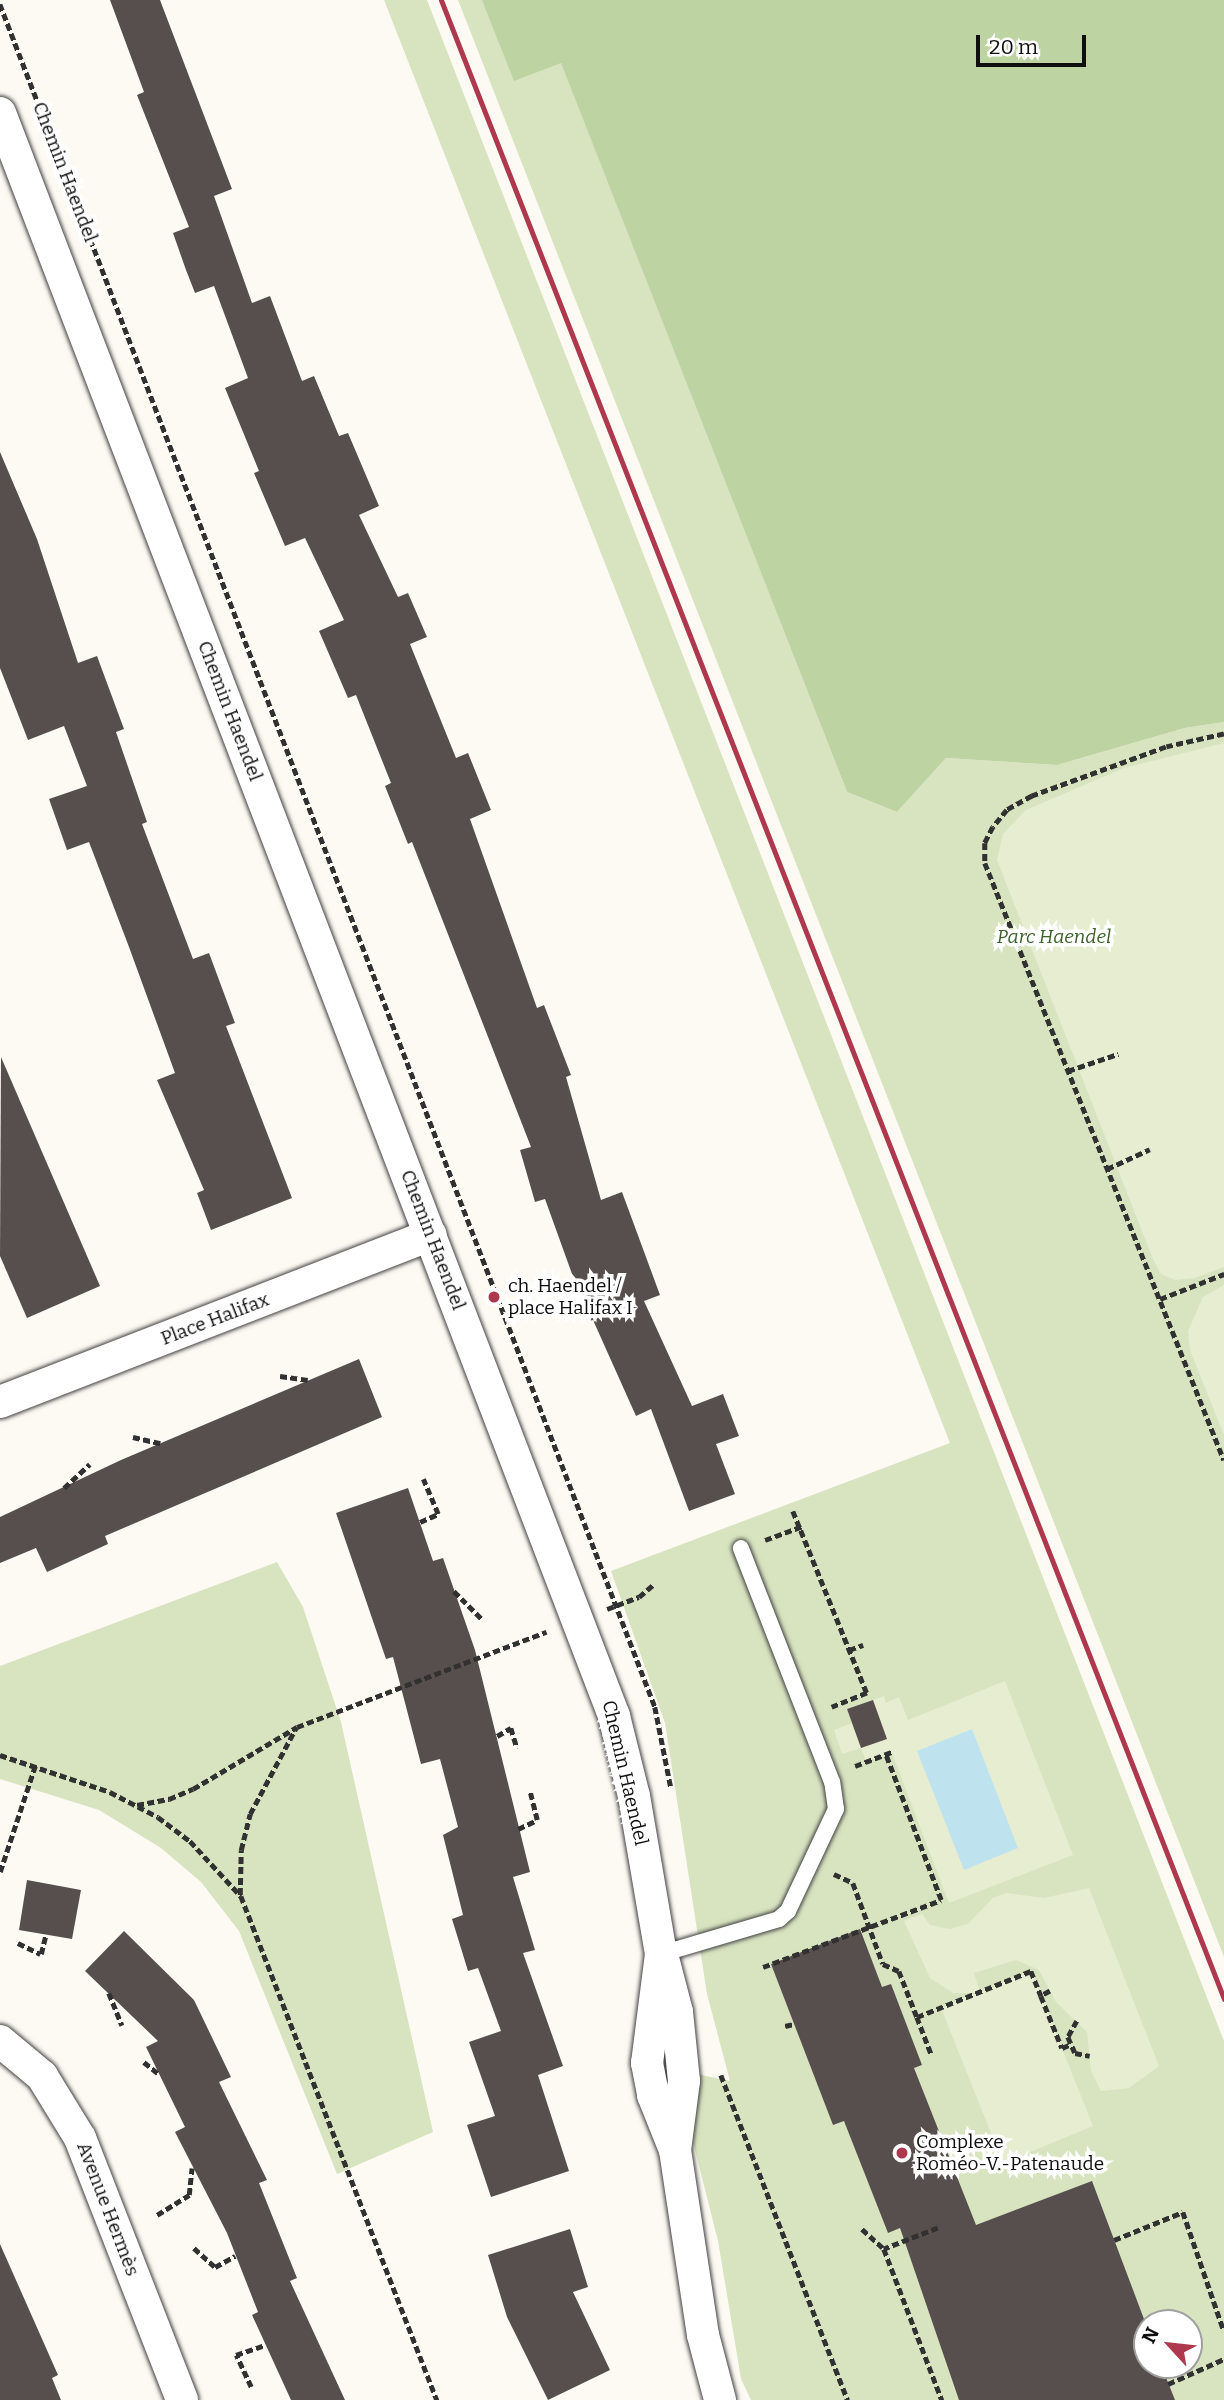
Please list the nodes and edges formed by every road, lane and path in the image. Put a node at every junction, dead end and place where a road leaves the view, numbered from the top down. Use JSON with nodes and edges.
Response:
{"nodes":[{"id":1,"x":0,"y":4,"type":"edge"},
{"id":2,"x":0,"y":113,"type":"edge"},
{"id":3,"x":1224,"y":734,"type":"edge"},
{"id":4,"x":1118,"y":1054,"type":"dead end"},
{"id":5,"x":1068,"y":1071,"type":"junction"},
{"id":6,"x":1150,"y":1149,"type":"dead end"},
{"id":7,"x":1107,"y":1169,"type":"junction"},
{"id":8,"x":431,"y":1235,"type":"junction"},
{"id":9,"x":1224,"y":1274,"type":"edge"},
{"id":10,"x":1160,"y":1300,"type":"junction"},
{"id":11,"x":281,"y":1376,"type":"dead end"},
{"id":12,"x":308,"y":1380,"type":"dead end"},
{"id":13,"x":0,"y":1402,"type":"edge"},
{"id":14,"x":133,"y":1437,"type":"dead end"},
{"id":15,"x":160,"y":1443,"type":"dead end"},
{"id":16,"x":1222,"y":1448,"type":"edge"},
{"id":17,"x":1224,"y":1460,"type":"edge"},
{"id":18,"x":90,"y":1464,"type":"dead end"},
{"id":19,"x":423,"y":1479,"type":"dead end"},
{"id":20,"x":64,"y":1488,"type":"dead end"},
{"id":21,"x":793,"y":1511,"type":"dead end"},
{"id":22,"x":420,"y":1522,"type":"dead end"},
{"id":23,"x":801,"y":1527,"type":"junction"},
{"id":24,"x":741,"y":1548,"type":"joint"},
{"id":25,"x":654,"y":1584,"type":"dead end"},
{"id":26,"x":454,"y":1591,"type":"dead end"},
{"id":27,"x":616,"y":1606,"type":"junction"},
{"id":28,"x":603,"y":1611,"type":"dead end"},
{"id":29,"x":482,"y":1619,"type":"dead end"},
{"id":30,"x":553,"y":1630,"type":"dead end"},
{"id":31,"x":863,"y":1645,"type":"dead end"},
{"id":32,"x":849,"y":1650,"type":"junction"},
{"id":33,"x":830,"y":1719,"type":"dead end"},
{"id":34,"x":297,"y":1727,"type":"junction"},
{"id":35,"x":497,"y":1736,"type":"dead end"},
{"id":36,"x":517,"y":1748,"type":"dead end"},
{"id":37,"x":0,"y":1755,"type":"edge"},
{"id":38,"x":845,"y":1761,"type":"dead end"},
{"id":39,"x":35,"y":1766,"type":"junction"},
{"id":40,"x":530,"y":1791,"type":"dead end"},
{"id":41,"x":672,"y":1797,"type":"dead end"},
{"id":42,"x":136,"y":1805,"type":"junction"},
{"id":43,"x":518,"y":1829,"type":"dead end"},
{"id":44,"x":812,"y":1864,"type":"junction"},
{"id":45,"x":0,"y":1872,"type":"edge"},
{"id":46,"x":240,"y":1896,"type":"junction"},
{"id":47,"x":869,"y":1928,"type":"junction"},
{"id":48,"x":46,"y":1934,"type":"dead end"},
{"id":49,"x":18,"y":1943,"type":"dead end"},
{"id":50,"x":661,"y":1954,"type":"junction"},
{"id":51,"x":763,"y":1966,"type":"dead end"},
{"id":52,"x":1050,"y":1991,"type":"dead end"},
{"id":53,"x":109,"y":1993,"type":"dead end"},
{"id":54,"x":1041,"y":1996,"type":"junction"},
{"id":55,"x":917,"y":2018,"type":"junction"},
{"id":56,"x":1077,"y":2021,"type":"dead end"},
{"id":57,"x":793,"y":2024,"type":"dead end"},
{"id":58,"x":122,"y":2025,"type":"dead end"},
{"id":59,"x":786,"y":2026,"type":"dead end"},
{"id":60,"x":0,"y":2040,"type":"edge"},
{"id":61,"x":1071,"y":2044,"type":"junction"},
{"id":62,"x":930,"y":2054,"type":"dead end"},
{"id":63,"x":1090,"y":2056,"type":"dead end"},
{"id":64,"x":144,"y":2062,"type":"dead end"},
{"id":65,"x":717,"y":2065,"type":"dead end"},
{"id":66,"x":159,"y":2074,"type":"dead end"},
{"id":67,"x":192,"y":2168,"type":"dead end"},
{"id":68,"x":157,"y":2215,"type":"dead end"},
{"id":69,"x":938,"y":2228,"type":"dead end"},
{"id":70,"x":862,"y":2229,"type":"dead end"},
{"id":71,"x":1114,"y":2240,"type":"dead end"},
{"id":72,"x":194,"y":2248,"type":"dead end"},
{"id":73,"x":884,"y":2249,"type":"junction"},
{"id":74,"x":236,"y":2256,"type":"dead end"},
{"id":75,"x":1224,"y":2331,"type":"edge"},
{"id":76,"x":265,"y":2345,"type":"dead end"},
{"id":77,"x":1224,"y":2359,"type":"edge"},
{"id":78,"x":1168,"y":2384,"type":"dead end"},
{"id":79,"x":251,"y":2386,"type":"dead end"},
{"id":80,"x":182,"y":2400,"type":"edge"},
{"id":81,"x":437,"y":2400,"type":"edge"},
{"id":82,"x":720,"y":2400,"type":"edge"},
{"id":83,"x":848,"y":2400,"type":"edge"},
{"id":84,"x":942,"y":2400,"type":"edge"}],
"edges":[{"from":1,"to":27,"type":"path","name":"Chemin Haendel"},
{"from":2,"to":8,"type":"street","name":"Chemin Haendel"},
{"from":3,"to":5,"type":"path"},
{"from":4,"to":5,"type":"path"},
{"from":5,"to":7,"type":"path"},
{"from":6,"to":7,"type":"path"},
{"from":7,"to":10,"type":"path"},
{"from":8,"to":13,"type":"street","name":"Place Halifax"},
{"from":8,"to":50,"type":"street","name":"Chemin Haendel"},
{"from":9,"to":10,"type":"path"},
{"from":10,"to":16,"type":"path"},
{"from":11,"to":12,"type":"path"},
{"from":14,"to":15,"type":"path"},
{"from":16,"to":17,"type":"path"},
{"from":18,"to":20,"type":"path"},
{"from":19,"to":22,"type":"path"},
{"from":21,"to":23,"type":"path"},
{"from":23,"to":24,"type":"path"},
{"from":23,"to":32,"type":"path"},
{"from":24,"to":44,"type":"lane"},
{"from":25,"to":27,"type":"path"},
{"from":26,"to":29,"type":"path"},
{"from":27,"to":28,"type":"path"},
{"from":27,"to":41,"type":"path","name":"Chemin Haendel"},
{"from":30,"to":34,"type":"path"},
{"from":31,"to":32,"type":"path"},
{"from":32,"to":33,"type":"path"},
{"from":34,"to":42,"type":"path"},
{"from":34,"to":46,"type":"path"},
{"from":35,"to":36,"type":"path"},
{"from":37,"to":39,"type":"path"},
{"from":38,"to":47,"type":"path"},
{"from":39,"to":42,"type":"path"},
{"from":39,"to":45,"type":"path"},
{"from":40,"to":43,"type":"path"},
{"from":42,"to":46,"type":"path"},
{"from":44,"to":47,"type":"path"},
{"from":44,"to":50,"type":"lane"},
{"from":46,"to":81,"type":"path"},
{"from":47,"to":51,"type":"path"},
{"from":47,"to":55,"type":"path"},
{"from":48,"to":49,"type":"path"},
{"from":50,"to":82,"type":"street","name":"Chemin Haendel"},
{"from":52,"to":54,"type":"path"},
{"from":53,"to":58,"type":"path"},
{"from":54,"to":55,"type":"path"},
{"from":54,"to":61,"type":"path"},
{"from":55,"to":62,"type":"path"},
{"from":56,"to":61,"type":"path"},
{"from":57,"to":59,"type":"path"},
{"from":60,"to":80,"type":"street","name":"Avenue Hermès"},
{"from":61,"to":63,"type":"path"},
{"from":64,"to":66,"type":"path"},
{"from":65,"to":83,"type":"path"},
{"from":67,"to":68,"type":"path"},
{"from":69,"to":73,"type":"path"},
{"from":70,"to":73,"type":"path"},
{"from":71,"to":75,"type":"path"},
{"from":72,"to":74,"type":"path"},
{"from":73,"to":84,"type":"path"},
{"from":76,"to":79,"type":"path"},
{"from":77,"to":78,"type":"path"}]}
